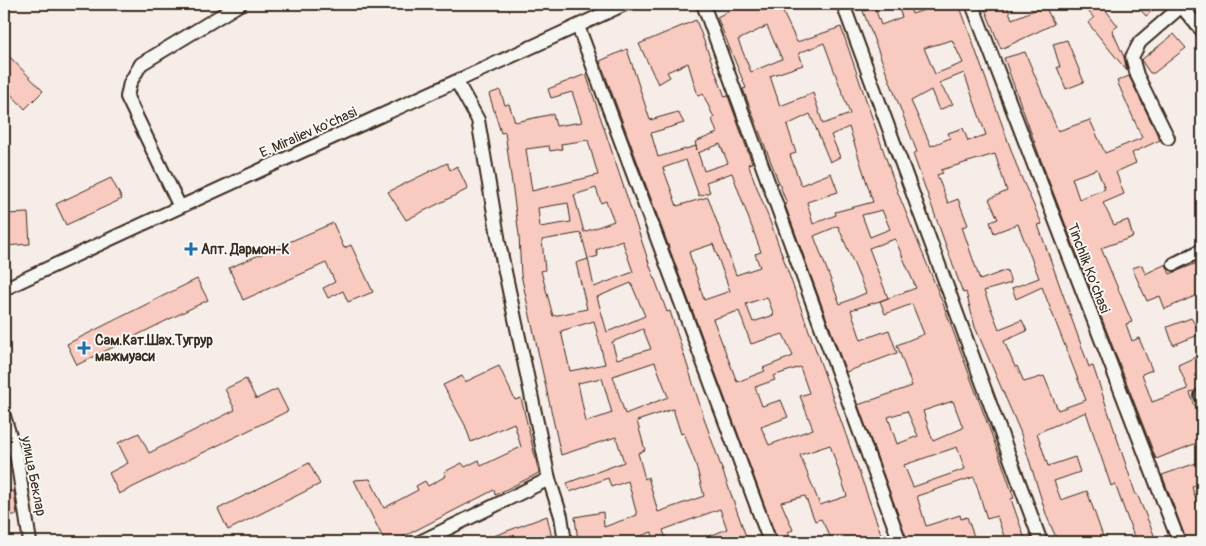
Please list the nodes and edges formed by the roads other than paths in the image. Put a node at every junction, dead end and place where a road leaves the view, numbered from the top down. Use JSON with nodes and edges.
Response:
{"nodes":[{"id":1,"x":240,"y":4,"type":"edge"},
{"id":2,"x":625,"y":4,"type":"edge"},
{"id":3,"x":703,"y":4,"type":"edge"},
{"id":4,"x":843,"y":4,"type":"edge"},
{"id":5,"x":972,"y":4,"type":"edge"},
{"id":6,"x":1182,"y":5,"type":"edge"},
{"id":7,"x":578,"y":26,"type":"junction"},
{"id":8,"x":1202,"y":31,"type":"edge"},
{"id":9,"x":457,"y":82,"type":"junction"},
{"id":10,"x":1168,"y":138,"type":"dead end"},
{"id":11,"x":179,"y":206,"type":"junction"},
{"id":12,"x":1202,"y":250,"type":"edge"},
{"id":13,"x":1174,"y":264,"type":"dead end"},
{"id":14,"x":4,"y":289,"type":"edge"},
{"id":15,"x":4,"y":416,"type":"edge"},
{"id":16,"x":549,"y":479,"type":"junction"},
{"id":17,"x":30,"y":542,"type":"edge"},
{"id":18,"x":420,"y":542,"type":"edge"},
{"id":19,"x":565,"y":542,"type":"edge"},
{"id":20,"x":770,"y":542,"type":"edge"},
{"id":21,"x":900,"y":542,"type":"edge"},
{"id":22,"x":1041,"y":542,"type":"edge"},
{"id":23,"x":1179,"y":542,"type":"edge"}],
"edges":[{"from":1,"to":11,"type":"street"},
{"from":2,"to":7,"type":"street","name":"E. Miraliev ko'chasi"},
{"from":3,"to":21,"type":"street"},
{"from":4,"to":22,"type":"street"},
{"from":5,"to":23,"type":"street","name":"Tinchlik Ko’chasi"},
{"from":6,"to":8,"type":"street"},
{"from":6,"to":10,"type":"street"},
{"from":7,"to":9,"type":"street","name":"E. Miraliev ko'chasi"},
{"from":7,"to":20,"type":"street"},
{"from":9,"to":11,"type":"street","name":"E. Miraliev ko'chasi"},
{"from":9,"to":16,"type":"street"},
{"from":11,"to":14,"type":"street","name":"E. Miraliev ko'chasi"},
{"from":12,"to":13,"type":"street"},
{"from":15,"to":17,"type":"street","name":"улица Беклар"},
{"from":16,"to":18,"type":"street"},
{"from":16,"to":19,"type":"street"}]}
